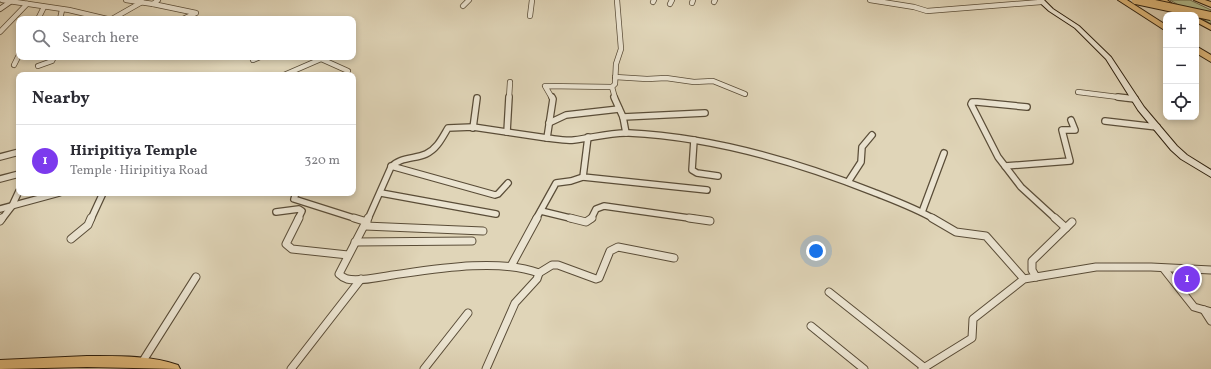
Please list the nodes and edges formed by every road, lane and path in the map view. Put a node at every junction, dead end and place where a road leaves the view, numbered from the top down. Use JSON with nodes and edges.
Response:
{"nodes":[{"id":1,"x":2,"y":0,"type":"edge"},
{"id":2,"x":126,"y":0,"type":"edge"},
{"id":3,"x":158,"y":0,"type":"edge"},
{"id":4,"x":469,"y":0,"type":"edge"},
{"id":5,"x":532,"y":0,"type":"edge"},
{"id":6,"x":617,"y":0,"type":"edge"},
{"id":7,"x":870,"y":0,"type":"edge"},
{"id":8,"x":1121,"y":0,"type":"edge"},
{"id":9,"x":1135,"y":0,"type":"edge"},
{"id":10,"x":1148,"y":0,"type":"edge"},
{"id":11,"x":1162,"y":0,"type":"edge"},
{"id":12,"x":1167,"y":0,"type":"edge"},
{"id":13,"x":1198,"y":0,"type":"edge"},
{"id":14,"x":1040,"y":1,"type":"edge"},
{"id":15,"x":10,"y":2,"type":"junction"},
{"id":16,"x":142,"y":2,"type":"junction"},
{"id":17,"x":27,"y":4,"type":"junction"},
{"id":18,"x":152,"y":4,"type":"junction"},
{"id":19,"x":1211,"y":5,"type":"edge"},
{"id":20,"x":463,"y":6,"type":"dead end"},
{"id":21,"x":44,"y":7,"type":"junction"},
{"id":22,"x":0,"y":9,"type":"edge"},
{"id":23,"x":62,"y":10,"type":"junction"},
{"id":24,"x":1180,"y":12,"type":"edge"},
{"id":25,"x":1185,"y":12,"type":"edge"},
{"id":26,"x":1211,"y":14,"type":"edge"},
{"id":27,"x":40,"y":16,"type":"edge"},
{"id":28,"x":61,"y":16,"type":"edge"},
{"id":29,"x":92,"y":16,"type":"edge"},
{"id":30,"x":117,"y":16,"type":"edge"},
{"id":31,"x":189,"y":16,"type":"edge"},
{"id":32,"x":530,"y":16,"type":"dead end"},
{"id":33,"x":1163,"y":19,"type":"edge"},
{"id":34,"x":1199,"y":23,"type":"edge"},
{"id":35,"x":1163,"y":27,"type":"edge"},
{"id":36,"x":1211,"y":30,"type":"edge"},
{"id":37,"x":0,"y":32,"type":"edge"},
{"id":38,"x":1199,"y":43,"type":"edge"},
{"id":39,"x":1199,"y":51,"type":"edge"},
{"id":40,"x":1211,"y":51,"type":"edge"},
{"id":41,"x":1211,"y":59,"type":"edge"},
{"id":42,"x":17,"y":60,"type":"edge"},
{"id":43,"x":52,"y":60,"type":"edge"},
{"id":44,"x":316,"y":60,"type":"edge"},
{"id":45,"x":324,"y":60,"type":"edge"},
{"id":46,"x":14,"y":65,"type":"dead end"},
{"id":47,"x":38,"y":66,"type":"dead end"},
{"id":48,"x":290,"y":72,"type":"edge"},
{"id":49,"x":347,"y":72,"type":"edge"},
{"id":50,"x":616,"y":77,"type":"junction"},
{"id":51,"x":510,"y":82,"type":"dead end"},
{"id":52,"x":612,"y":87,"type":"junction"},
{"id":53,"x":1078,"y":92,"type":"dead end"},
{"id":54,"x":745,"y":94,"type":"dead end"},
{"id":55,"x":477,"y":98,"type":"dead end"},
{"id":56,"x":1134,"y":99,"type":"junction"},
{"id":57,"x":1027,"y":107,"type":"dead end"},
{"id":58,"x":618,"y":109,"type":"junction"},
{"id":59,"x":705,"y":113,"type":"dead end"},
{"id":60,"x":623,"y":117,"type":"junction"},
{"id":61,"x":1071,"y":120,"type":"dead end"},
{"id":62,"x":1105,"y":121,"type":"dead end"},
{"id":63,"x":549,"y":123,"type":"junction"},
{"id":64,"x":1157,"y":127,"type":"junction"},
{"id":65,"x":473,"y":128,"type":"junction"},
{"id":66,"x":507,"y":132,"type":"junction"},
{"id":67,"x":626,"y":133,"type":"junction"},
{"id":68,"x":872,"y":135,"type":"dead end"},
{"id":69,"x":588,"y":137,"type":"junction"},
{"id":70,"x":547,"y":138,"type":"junction"},
{"id":71,"x":694,"y":140,"type":"junction"},
{"id":72,"x":16,"y":153,"type":"edge"},
{"id":73,"x":944,"y":153,"type":"dead end"},
{"id":74,"x":0,"y":157,"type":"edge"},
{"id":75,"x":391,"y":166,"type":"junction"},
{"id":76,"x":1005,"y":166,"type":"junction"},
{"id":77,"x":1211,"y":174,"type":"edge"},
{"id":78,"x":16,"y":175,"type":"edge"},
{"id":79,"x":718,"y":176,"type":"dead end"},
{"id":80,"x":583,"y":177,"type":"junction"},
{"id":81,"x":0,"y":179,"type":"edge"},
{"id":82,"x":848,"y":182,"type":"junction"},
{"id":83,"x":508,"y":184,"type":"dead end"},
{"id":84,"x":707,"y":190,"type":"dead end"},
{"id":85,"x":381,"y":193,"type":"junction"},
{"id":86,"x":17,"y":196,"type":"edge"},
{"id":87,"x":48,"y":196,"type":"edge"},
{"id":88,"x":102,"y":196,"type":"edge"},
{"id":89,"x":295,"y":196,"type":"edge"},
{"id":90,"x":12,"y":206,"type":"junction"},
{"id":91,"x":0,"y":209,"type":"edge"},
{"id":92,"x":276,"y":212,"type":"dead end"},
{"id":93,"x":541,"y":212,"type":"junction"},
{"id":94,"x":922,"y":212,"type":"junction"},
{"id":95,"x":496,"y":214,"type":"dead end"},
{"id":96,"x":0,"y":221,"type":"edge"},
{"id":97,"x":710,"y":221,"type":"dead end"},
{"id":98,"x":1072,"y":222,"type":"dead end"},
{"id":99,"x":366,"y":224,"type":"junction"},
{"id":100,"x":1066,"y":228,"type":"junction"},
{"id":101,"x":483,"y":231,"type":"dead end"},
{"id":102,"x":71,"y":239,"type":"dead end"},
{"id":103,"x":472,"y":241,"type":"dead end"},
{"id":104,"x":355,"y":242,"type":"junction"},
{"id":105,"x":348,"y":254,"type":"junction"},
{"id":106,"x":674,"y":258,"type":"dead end"},
{"id":107,"x":511,"y":266,"type":"junction"},
{"id":108,"x":1164,"y":269,"type":"junction"},
{"id":109,"x":1211,"y":270,"type":"edge"},
{"id":110,"x":539,"y":273,"type":"junction"},
{"id":111,"x":1036,"y":277,"type":"junction"},
{"id":112,"x":361,"y":279,"type":"junction"},
{"id":113,"x":1024,"y":279,"type":"junction"},
{"id":114,"x":196,"y":280,"type":"dead end"},
{"id":115,"x":829,"y":292,"type":"dead end"},
{"id":116,"x":1208,"y":311,"type":"edge"},
{"id":117,"x":468,"y":312,"type":"dead end"},
{"id":118,"x":1211,"y":321,"type":"edge"},
{"id":119,"x":811,"y":326,"type":"dead end"},
{"id":120,"x":144,"y":364,"type":"junction"},
{"id":121,"x":0,"y":366,"type":"edge"},
{"id":122,"x":924,"y":368,"type":"edge"},
{"id":123,"x":173,"y":369,"type":"edge"},
{"id":124,"x":292,"y":369,"type":"edge"},
{"id":125,"x":424,"y":369,"type":"edge"},
{"id":126,"x":486,"y":369,"type":"edge"},
{"id":127,"x":864,"y":369,"type":"edge"}],
"edges":[{"from":1,"to":15,"type":"street"},
{"from":2,"to":16,"type":"street"},
{"from":3,"to":18,"type":"street"},
{"from":4,"to":20,"type":"street"},
{"from":5,"to":32,"type":"street"},
{"from":6,"to":50,"type":"street"},
{"from":7,"to":14,"type":"street"},
{"from":8,"to":35,"type":"highway"},
{"from":9,"to":26,"type":"highway","bridge":true},
{"from":9,"to":33,"type":"highway"},
{"from":10,"to":26,"type":"highway","bridge":true},
{"from":11,"to":24,"type":"highway"},
{"from":12,"to":25,"type":"highway"},
{"from":13,"to":19,"type":"highway"},
{"from":14,"to":56,"type":"street"},
{"from":15,"to":17,"type":"street"},
{"from":15,"to":22,"type":"street"},
{"from":16,"to":18,"type":"street"},
{"from":16,"to":30,"type":"street"},
{"from":17,"to":21,"type":"street"},
{"from":17,"to":37,"type":"street"},
{"from":18,"to":31,"type":"street"},
{"from":21,"to":23,"type":"street"},
{"from":21,"to":27,"type":"street"},
{"from":23,"to":28,"type":"street"},
{"from":23,"to":29,"type":"street"},
{"from":34,"to":36,"type":"highway"},
{"from":38,"to":40,"type":"highway"},
{"from":39,"to":41,"type":"highway"},
{"from":42,"to":46,"type":"street"},
{"from":43,"to":47,"type":"street"},
{"from":44,"to":48,"type":"street"},
{"from":45,"to":49,"type":"street"},
{"from":50,"to":52,"type":"street"},
{"from":50,"to":54,"type":"street"},
{"from":51,"to":66,"type":"street"},
{"from":52,"to":58,"type":"street"},
{"from":52,"to":63,"type":"street"},
{"from":53,"to":56,"type":"street"},
{"from":55,"to":65,"type":"street"},
{"from":56,"to":64,"type":"street"},
{"from":57,"to":76,"type":"street"},
{"from":58,"to":60,"type":"street"},
{"from":58,"to":63,"type":"street"},
{"from":59,"to":60,"type":"street"},
{"from":60,"to":67,"type":"street"},
{"from":61,"to":76,"type":"street"},
{"from":62,"to":64,"type":"street"},
{"from":63,"to":70,"type":"street"},
{"from":64,"to":77,"type":"street"},
{"from":65,"to":66,"type":"street"},
{"from":65,"to":75,"type":"street"},
{"from":66,"to":70,"type":"street"},
{"from":67,"to":69,"type":"street"},
{"from":67,"to":71,"type":"street"},
{"from":68,"to":82,"type":"street"},
{"from":69,"to":70,"type":"street"},
{"from":69,"to":80,"type":"street"},
{"from":71,"to":79,"type":"street"},
{"from":71,"to":82,"type":"street"},
{"from":72,"to":74,"type":"street"},
{"from":73,"to":94,"type":"street"},
{"from":75,"to":83,"type":"street"},
{"from":75,"to":85,"type":"street"},
{"from":76,"to":100,"type":"street"},
{"from":78,"to":81,"type":"street"},
{"from":80,"to":84,"type":"street"},
{"from":80,"to":93,"type":"street"},
{"from":82,"to":94,"type":"street"},
{"from":85,"to":95,"type":"street"},
{"from":85,"to":99,"type":"street"},
{"from":86,"to":90,"type":"street"},
{"from":87,"to":90,"type":"street"},
{"from":88,"to":102,"type":"street"},
{"from":89,"to":99,"type":"street"},
{"from":90,"to":91,"type":"street"},
{"from":90,"to":96,"type":"street"},
{"from":92,"to":105,"type":"street"},
{"from":93,"to":97,"type":"street"},
{"from":93,"to":107,"type":"street"},
{"from":94,"to":113,"type":"street"},
{"from":98,"to":100,"type":"street"},
{"from":99,"to":101,"type":"street"},
{"from":99,"to":104,"type":"street"},
{"from":100,"to":111,"type":"street"},
{"from":103,"to":104,"type":"street"},
{"from":104,"to":105,"type":"street"},
{"from":105,"to":112,"type":"street"},
{"from":106,"to":110,"type":"street"},
{"from":107,"to":110,"type":"street"},
{"from":107,"to":112,"type":"street"},
{"from":108,"to":109,"type":"street"},
{"from":108,"to":111,"type":"street"},
{"from":108,"to":116,"type":"street"},
{"from":110,"to":126,"type":"street"},
{"from":111,"to":113,"type":"street"},
{"from":112,"to":124,"type":"street"},
{"from":113,"to":122,"type":"street"},
{"from":114,"to":120,"type":"street"},
{"from":115,"to":122,"type":"street"},
{"from":116,"to":118,"type":"street"},
{"from":117,"to":125,"type":"street"},
{"from":119,"to":127,"type":"street"},
{"from":120,"to":121,"type":"main road"},
{"from":120,"to":123,"type":"main road"}]}
